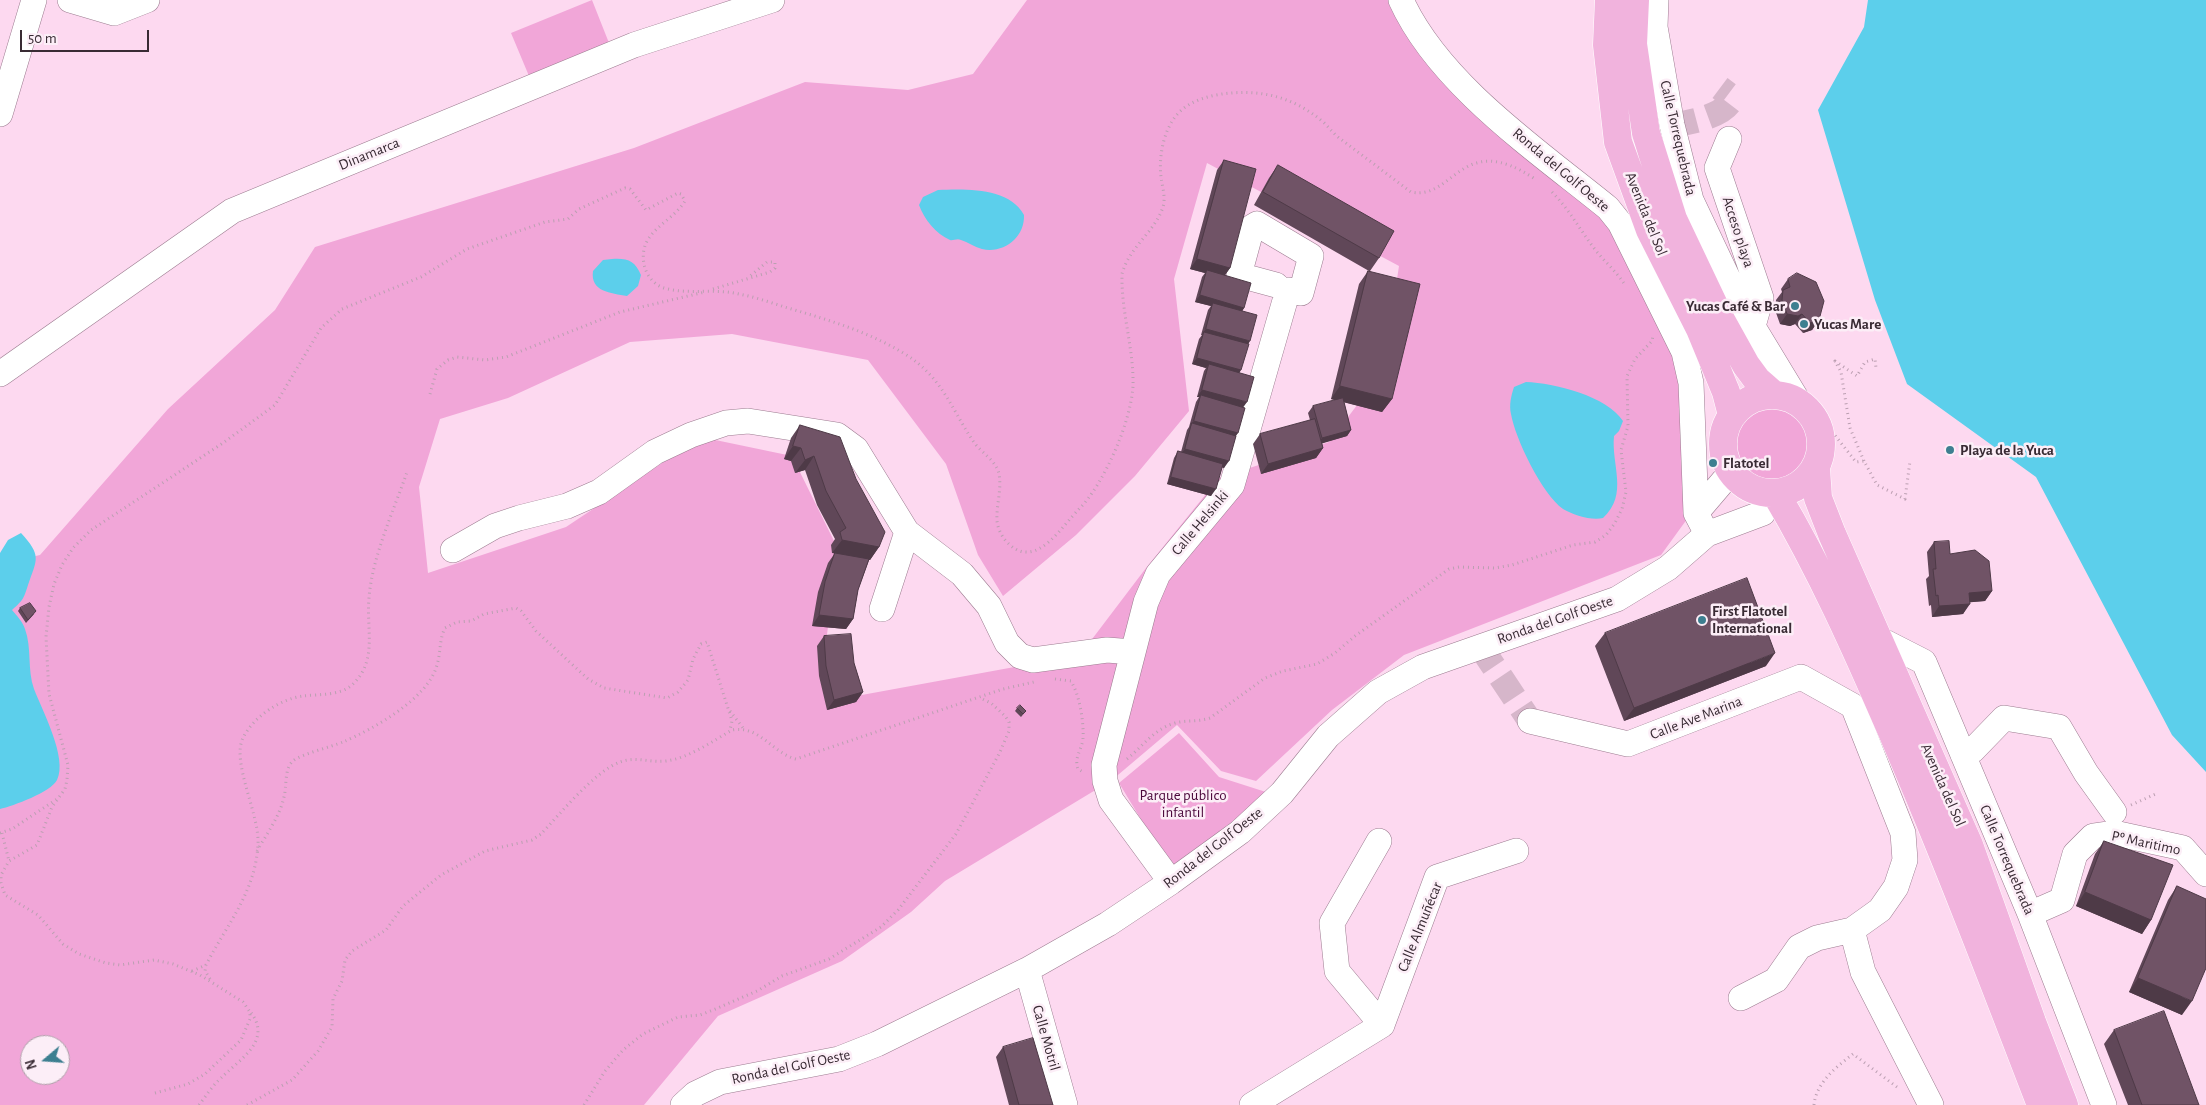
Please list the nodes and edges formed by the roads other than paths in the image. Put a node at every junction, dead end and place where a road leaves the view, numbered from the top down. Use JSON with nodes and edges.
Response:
{"nodes":[{"id":1,"x":34,"y":0,"type":"edge"},
{"id":2,"x":70,"y":0,"type":"edge"},
{"id":3,"x":147,"y":0,"type":"edge"},
{"id":4,"x":772,"y":0,"type":"edge"},
{"id":5,"x":1402,"y":0,"type":"edge"},
{"id":6,"x":1609,"y":0,"type":"edge"},
{"id":7,"x":1635,"y":0,"type":"edge"},
{"id":8,"x":1656,"y":0,"type":"edge"},
{"id":9,"x":0,"y":114,"type":"edge"},
{"id":10,"x":1729,"y":139,"type":"dead end"},
{"id":11,"x":1276,"y":285,"type":"dead end"},
{"id":12,"x":1753,"y":326,"type":"junction"},
{"id":13,"x":0,"y":374,"type":"edge"},
{"id":14,"x":1786,"y":398,"type":"junction"},
{"id":15,"x":1732,"y":415,"type":"junction"},
{"id":16,"x":1816,"y":469,"type":"junction"},
{"id":17,"x":1732,"y":472,"type":"junction"},
{"id":18,"x":1773,"y":494,"type":"junction"},
{"id":19,"x":1696,"y":513,"type":"junction"},
{"id":20,"x":907,"y":532,"type":"junction"},
{"id":21,"x":1707,"y":534,"type":"junction"},
{"id":22,"x":453,"y":550,"type":"dead end"},
{"id":23,"x":882,"y":609,"type":"dead end"},
{"id":24,"x":1881,"y":640,"type":"junction"},
{"id":25,"x":1133,"y":652,"type":"junction"},
{"id":26,"x":1864,"y":698,"type":"junction"},
{"id":27,"x":1530,"y":721,"type":"tunnel mouth"},
{"id":28,"x":1963,"y":755,"type":"junction"},
{"id":29,"x":2114,"y":812,"type":"road end"},
{"id":30,"x":1379,"y":841,"type":"dead end"},
{"id":31,"x":1516,"y":851,"type":"dead end"},
{"id":32,"x":2206,"y":874,"type":"edge"},
{"id":33,"x":1171,"y":882,"type":"junction"},
{"id":34,"x":2030,"y":914,"type":"junction"},
{"id":35,"x":1852,"y":930,"type":"junction"},
{"id":36,"x":1027,"y":970,"type":"junction"},
{"id":37,"x":1741,"y":998,"type":"dead end"},
{"id":38,"x":1382,"y":1025,"type":"junction"},
{"id":39,"x":683,"y":1105,"type":"edge"},
{"id":40,"x":1065,"y":1105,"type":"edge"},
{"id":41,"x":1252,"y":1105,"type":"edge"},
{"id":42,"x":1931,"y":1105,"type":"edge"},
{"id":43,"x":2040,"y":1105,"type":"edge"},
{"id":44,"x":2064,"y":1105,"type":"edge"},
{"id":45,"x":2104,"y":1105,"type":"edge"}],
"edges":[{"from":1,"to":9,"type":"street"},
{"from":2,"to":3,"type":"street"},
{"from":4,"to":13,"type":"street","name":"Dinamarca"},
{"from":5,"to":19,"type":"street","name":"Ronda del Golf Oeste"},
{"from":6,"to":15,"type":"main road","name":"Avenida del Sol"},
{"from":7,"to":14,"type":"main road","name":"Avenida del Sol"},
{"from":8,"to":12,"type":"street","name":"Calle Torrequebrada"},
{"from":10,"to":12,"type":"street","name":"Acceso playa"},
{"from":11,"to":25,"type":"street","name":"Calle Helsinki"},
{"from":12,"to":14,"type":"street","name":"Calle Torrequebrada"},
{"from":14,"to":15,"type":"main road"},
{"from":14,"to":16,"type":"main road"},
{"from":15,"to":17,"type":"main road"},
{"from":16,"to":18,"type":"main road"},
{"from":16,"to":24,"type":"main road","name":"Avenida del Sol"},
{"from":17,"to":18,"type":"main road"},
{"from":17,"to":19,"type":"street"},
{"from":18,"to":21,"type":"street","name":"Ronda del Golf Oeste"},
{"from":18,"to":26,"type":"main road","name":"Avenida del Sol"},
{"from":19,"to":21,"type":"street","name":"Ronda del Golf Oeste"},
{"from":20,"to":22,"type":"street"},
{"from":20,"to":23,"type":"street"},
{"from":20,"to":25,"type":"street"},
{"from":21,"to":33,"type":"street","name":"Ronda del Golf Oeste"},
{"from":24,"to":28,"type":"street","name":"Calle Torrequebrada"},
{"from":24,"to":44,"type":"main road","name":"Avenida del Sol"},
{"from":25,"to":33,"type":"street","name":"Calle Helsinki"},
{"from":26,"to":27,"type":"street","name":"Calle Ave Marina"},
{"from":26,"to":35,"type":"street"},
{"from":26,"to":43,"type":"main road","name":"Avenida del Sol"},
{"from":28,"to":29,"type":"street","name":"Pº Maritimo"},
{"from":28,"to":34,"type":"street","name":"Calle Torrequebrada"},
{"from":30,"to":38,"type":"street"},
{"from":31,"to":38,"type":"street","name":"Calle Almuñécar"},
{"from":32,"to":34,"type":"street","name":"Pº Maritimo"},
{"from":33,"to":36,"type":"street","name":"Ronda del Golf Oeste"},
{"from":34,"to":45,"type":"street","name":"Calle Torrequebrada"},
{"from":35,"to":37,"type":"street"},
{"from":35,"to":42,"type":"street"},
{"from":36,"to":39,"type":"street","name":"Ronda del Golf Oeste"},
{"from":36,"to":40,"type":"street","name":"Calle Motril"},
{"from":38,"to":41,"type":"street"}]}
